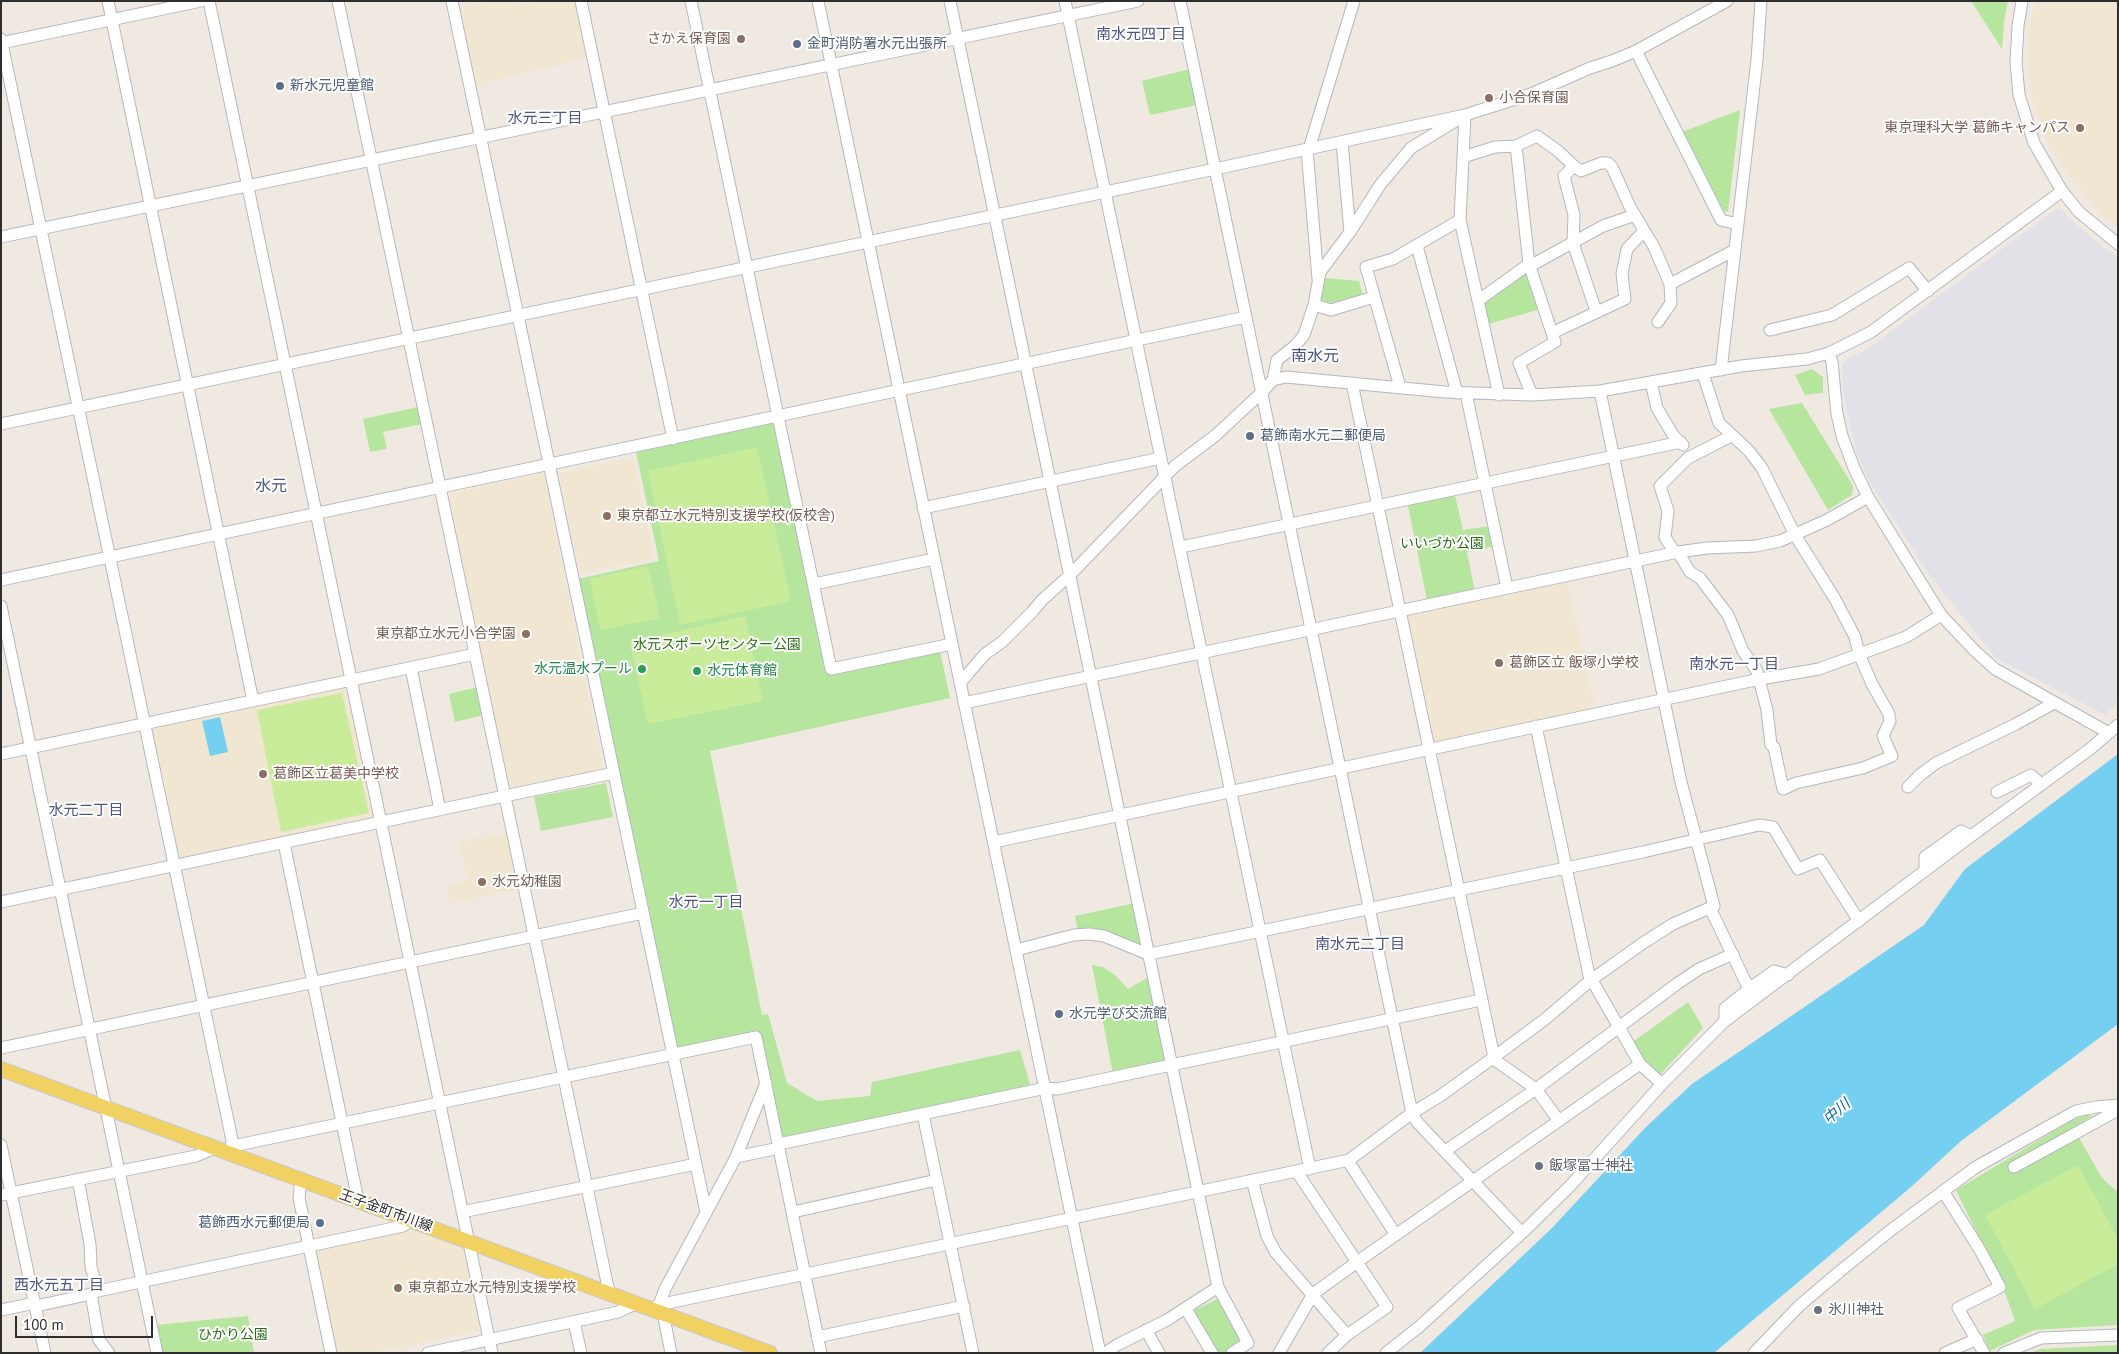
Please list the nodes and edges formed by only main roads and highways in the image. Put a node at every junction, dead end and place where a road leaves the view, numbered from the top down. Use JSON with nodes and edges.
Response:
{"nodes":[{"id":1,"x":1,"y":1069,"type":"edge"},
{"id":2,"x":770,"y":1353,"type":"edge"}],
"edges":[{"from":1,"to":2,"type":"main road","name":"王子金町市川線"}]}
